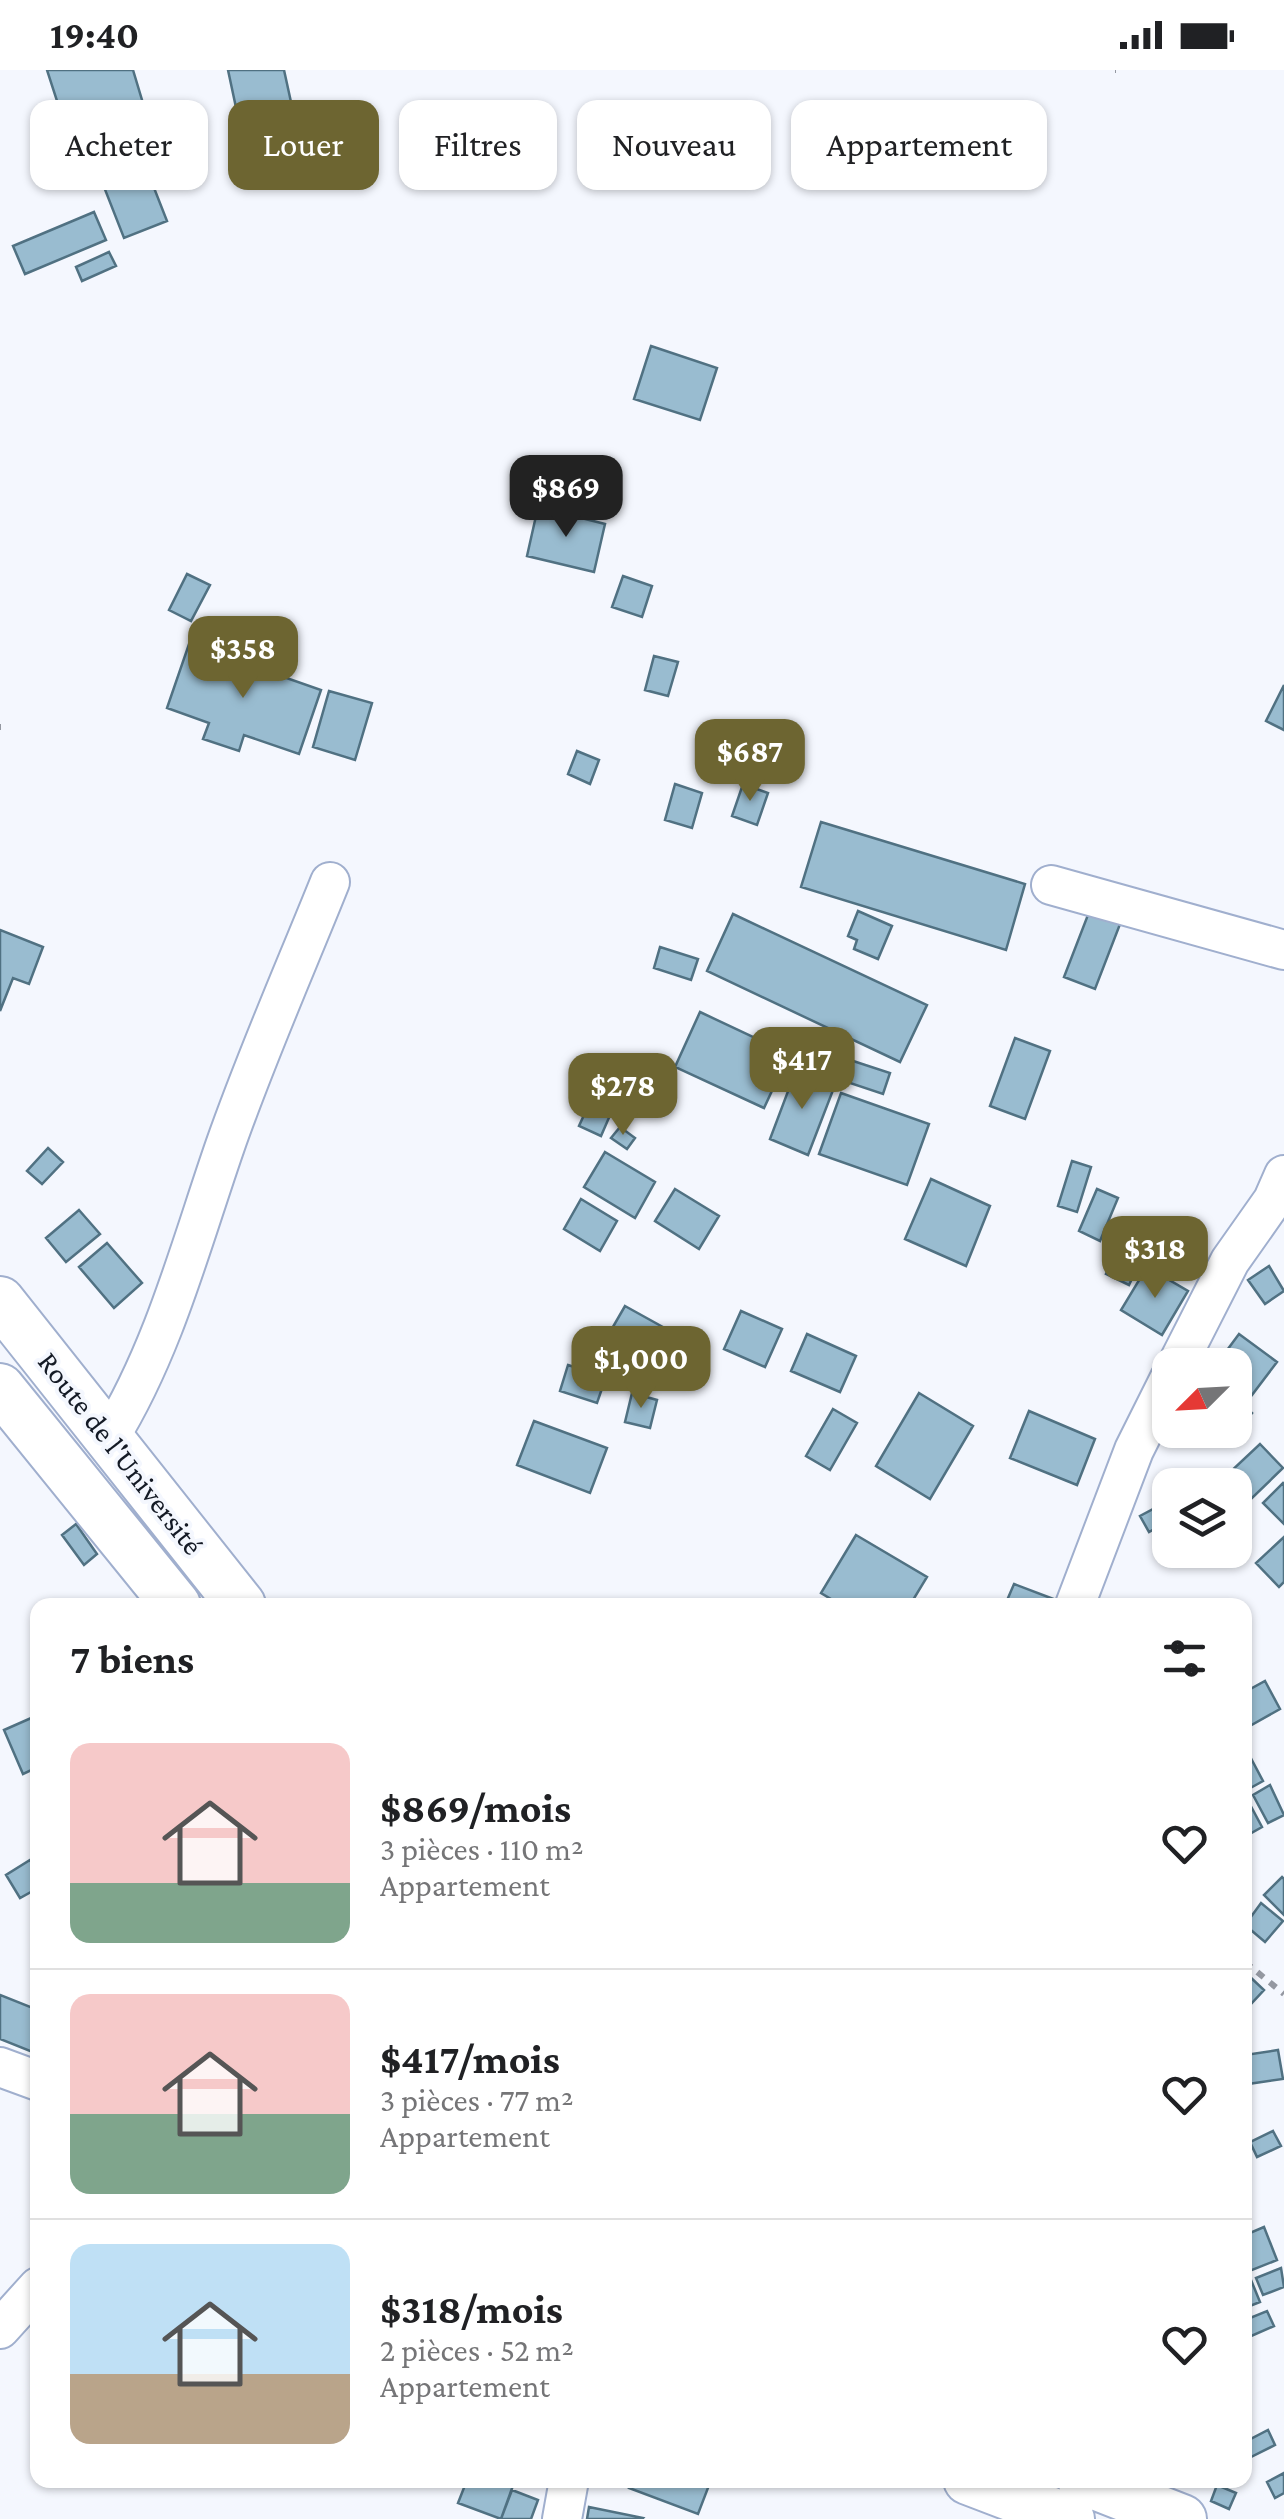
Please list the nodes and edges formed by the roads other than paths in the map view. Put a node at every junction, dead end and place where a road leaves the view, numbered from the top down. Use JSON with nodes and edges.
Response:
{"nodes":[{"id":1,"x":330,"y":882,"type":"dead end"},
{"id":2,"x":1051,"y":884,"type":"dead end"},
{"id":3,"x":1284,"y":950,"type":"edge"},
{"id":4,"x":1280,"y":1192,"type":"edge"},
{"id":5,"x":0,"y":1301,"type":"edge"},
{"id":6,"x":1186,"y":1348,"type":"edge"},
{"id":7,"x":0,"y":1388,"type":"edge"},
{"id":8,"x":1152,"y":1414,"type":"edge"},
{"id":9,"x":110,"y":1438,"type":"junction"},
{"id":10,"x":170,"y":1598,"type":"edge"},
{"id":11,"x":236,"y":1598,"type":"edge"},
{"id":12,"x":1078,"y":1598,"type":"edge"},
{"id":13,"x":0,"y":2067,"type":"edge"},
{"id":14,"x":30,"y":2078,"type":"edge"},
{"id":15,"x":30,"y":2296,"type":"edge"},
{"id":16,"x":0,"y":2330,"type":"edge"},
{"id":17,"x":568,"y":2488,"type":"edge"},
{"id":18,"x":989,"y":2488,"type":"edge"},
{"id":19,"x":1103,"y":2488,"type":"edge"},
{"id":20,"x":562,"y":2519,"type":"edge"},
{"id":21,"x":1070,"y":2519,"type":"edge"},
{"id":22,"x":1182,"y":2519,"type":"edge"}],
"edges":[{"from":1,"to":9,"type":"street"},
{"from":2,"to":3,"type":"street"},
{"from":4,"to":6,"type":"street"},
{"from":5,"to":9,"type":"main road","name":"Route de l'Université"},
{"from":7,"to":10,"type":"main road","name":"Route de l'Université"},
{"from":8,"to":12,"type":"street"},
{"from":9,"to":11,"type":"main road","name":"Route de l'Université"},
{"from":13,"to":14,"type":"street"},
{"from":15,"to":16,"type":"street"},
{"from":17,"to":20,"type":"street"},
{"from":18,"to":21,"type":"main road"},
{"from":19,"to":22,"type":"main road"}]}
